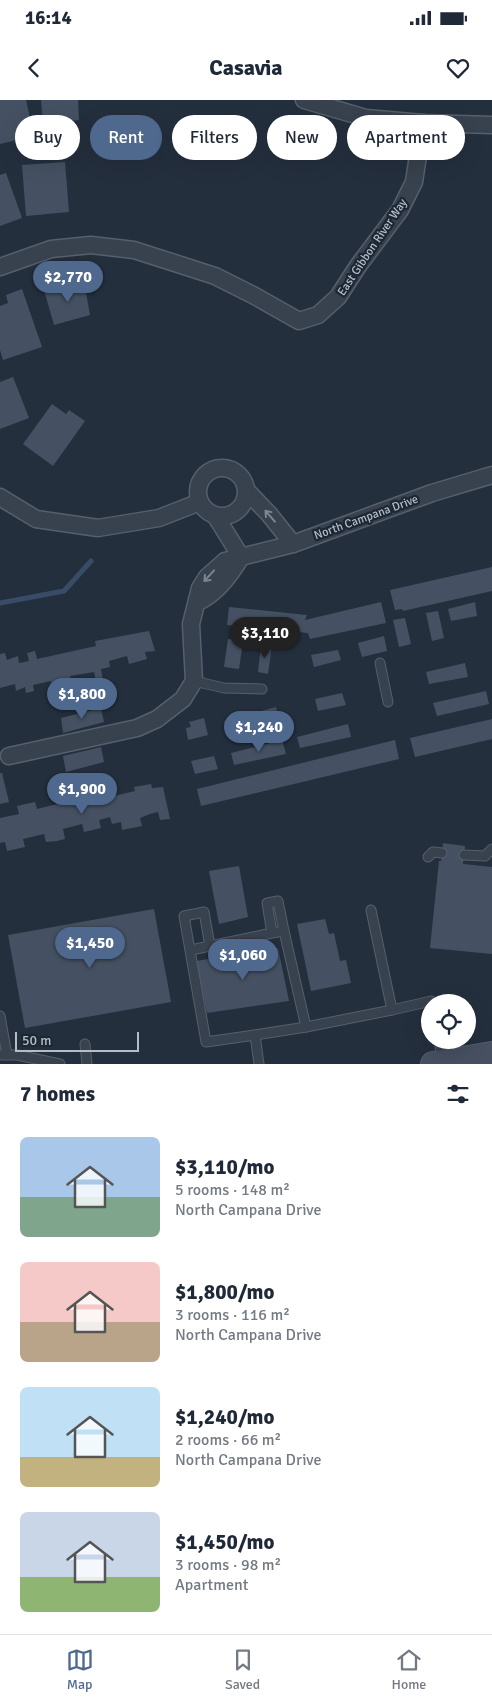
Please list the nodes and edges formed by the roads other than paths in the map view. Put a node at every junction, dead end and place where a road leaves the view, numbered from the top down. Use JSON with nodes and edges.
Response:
{"nodes":[{"id":1,"x":304,"y":100,"type":"edge"},
{"id":2,"x":356,"y":115,"type":"edge"},
{"id":3,"x":465,"y":124,"type":"edge"},
{"id":4,"x":492,"y":124,"type":"edge"},
{"id":5,"x":417,"y":160,"type":"edge"},
{"id":6,"x":0,"y":267,"type":"edge"},
{"id":7,"x":492,"y":475,"type":"edge"},
{"id":8,"x":246,"y":490,"type":"junction"},
{"id":9,"x":0,"y":497,"type":"edge"},
{"id":10,"x":200,"y":502,"type":"junction"},
{"id":11,"x":215,"y":515,"type":"junction"},
{"id":12,"x":293,"y":544,"type":"junction"},
{"id":13,"x":240,"y":556,"type":"junction"},
{"id":14,"x":380,"y":663,"type":"dead end"},
{"id":15,"x":194,"y":681,"type":"junction"},
{"id":16,"x":262,"y":689,"type":"dead end"},
{"id":17,"x":388,"y":702,"type":"dead end"},
{"id":18,"x":9,"y":756,"type":"dead end"},
{"id":19,"x":492,"y":849,"type":"edge"},
{"id":20,"x":442,"y":853,"type":"dead end"},
{"id":21,"x":464,"y":855,"type":"dead end"},
{"id":22,"x":428,"y":857,"type":"dead end"},
{"id":23,"x":371,"y":910,"type":"dead end"},
{"id":24,"x":284,"y":931,"type":"junction"},
{"id":25,"x":272,"y":933,"type":"junction"},
{"id":26,"x":210,"y":946,"type":"junction"},
{"id":27,"x":191,"y":950,"type":"junction"},
{"id":28,"x":421,"y":1003,"type":"edge"},
{"id":29,"x":392,"y":1010,"type":"junction"},
{"id":30,"x":0,"y":1016,"type":"edge"},
{"id":31,"x":306,"y":1027,"type":"junction"},
{"id":32,"x":256,"y":1035,"type":"junction"},
{"id":33,"x":85,"y":1044,"type":"dead end"},
{"id":34,"x":492,"y":1054,"type":"edge"},
{"id":35,"x":4,"y":1055,"type":"edge"},
{"id":36,"x":439,"y":1055,"type":"edge"},
{"id":37,"x":60,"y":1064,"type":"edge"},
{"id":38,"x":87,"y":1064,"type":"edge"},
{"id":39,"x":259,"y":1064,"type":"edge"}],
"edges":[{"from":1,"to":2,"type":"street"},
{"from":3,"to":4,"type":"street"},
{"from":5,"to":6,"type":"street","name":"East Gibbon River Way"},
{"from":7,"to":12,"type":"street","name":"North Campana Drive"},
{"from":8,"to":10,"type":"street"},
{"from":8,"to":11,"type":"street"},
{"from":12,"to":8,"type":"street","one_way":true},
{"from":9,"to":10,"type":"street"},
{"from":10,"to":11,"type":"street"},
{"from":11,"to":13,"type":"street"},
{"from":12,"to":13,"type":"street","name":"North Campana Drive"},
{"from":13,"to":15,"type":"street"},
{"from":14,"to":17,"type":"lane"},
{"from":15,"to":16,"type":"lane"},
{"from":15,"to":18,"type":"street"},
{"from":19,"to":21,"type":"lane"},
{"from":20,"to":22,"type":"lane"},
{"from":23,"to":29,"type":"lane"},
{"from":24,"to":25,"type":"lane"},
{"from":24,"to":25,"type":"lane"},
{"from":24,"to":31,"type":"lane"},
{"from":25,"to":26,"type":"lane"},
{"from":26,"to":27,"type":"lane"},
{"from":26,"to":27,"type":"lane"},
{"from":27,"to":32,"type":"lane"},
{"from":28,"to":29,"type":"lane"},
{"from":29,"to":31,"type":"lane"},
{"from":30,"to":35,"type":"lane"},
{"from":31,"to":32,"type":"lane"},
{"from":32,"to":39,"type":"lane"},
{"from":33,"to":38,"type":"lane"},
{"from":34,"to":36,"type":"main road"},
{"from":35,"to":37,"type":"lane"}]}
